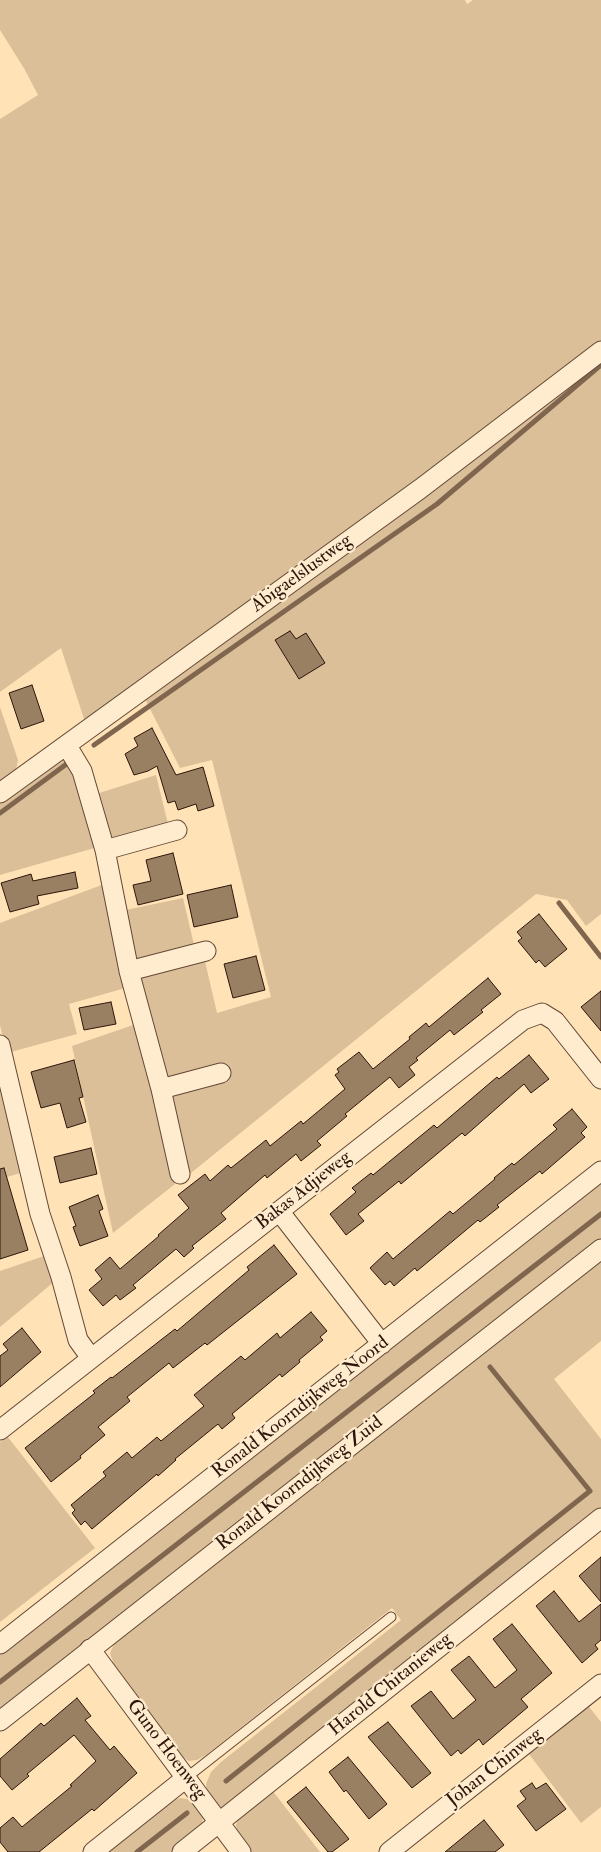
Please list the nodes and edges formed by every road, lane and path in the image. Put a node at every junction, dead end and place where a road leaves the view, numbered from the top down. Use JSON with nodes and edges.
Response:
{"nodes":[{"id":1,"x":601,"y":351,"type":"edge"},
{"id":2,"x":67,"y":746,"type":"junction"},
{"id":3,"x":0,"y":793,"type":"edge"},
{"id":4,"x":177,"y":830,"type":"dead end"},
{"id":5,"x":105,"y":850,"type":"junction"},
{"id":6,"x":206,"y":951,"type":"dead end"},
{"id":7,"x":129,"y":971,"type":"junction"},
{"id":8,"x":0,"y":1045,"type":"edge"},
{"id":9,"x":221,"y":1074,"type":"dead end"},
{"id":10,"x":601,"y":1079,"type":"edge"},
{"id":11,"x":161,"y":1089,"type":"junction"},
{"id":12,"x":601,"y":1172,"type":"edge"},
{"id":13,"x":180,"y":1174,"type":"dead end"},
{"id":14,"x":279,"y":1211,"type":"junction"},
{"id":15,"x":601,"y":1249,"type":"edge"},
{"id":16,"x":382,"y":1344,"type":"junction"},
{"id":17,"x":91,"y":1358,"type":"junction"},
{"id":18,"x":0,"y":1430,"type":"edge"},
{"id":19,"x":601,"y":1518,"type":"edge"},
{"id":20,"x":392,"y":1617,"type":"dead end"},
{"id":21,"x":0,"y":1644,"type":"edge"},
{"id":22,"x":90,"y":1649,"type":"junction"},
{"id":23,"x":601,"y":1684,"type":"edge"},
{"id":24,"x":0,"y":1721,"type":"edge"},
{"id":25,"x":186,"y":1778,"type":"junction"},
{"id":26,"x":219,"y":1822,"type":"junction"},
{"id":27,"x":93,"y":1852,"type":"edge"},
{"id":28,"x":182,"y":1852,"type":"edge"},
{"id":29,"x":241,"y":1852,"type":"edge"},
{"id":30,"x":389,"y":1852,"type":"edge"}],
"edges":[{"from":1,"to":2,"type":"street","name":"Abigaelslustweg"},
{"from":2,"to":3,"type":"street","name":"Abigaelslustweg"},
{"from":2,"to":5,"type":"street"},
{"from":4,"to":5,"type":"street"},
{"from":5,"to":7,"type":"street"},
{"from":6,"to":7,"type":"street"},
{"from":7,"to":11,"type":"street"},
{"from":8,"to":17,"type":"street"},
{"from":9,"to":11,"type":"street"},
{"from":10,"to":14,"type":"street","name":"Bakas Adjieweg"},
{"from":11,"to":13,"type":"street"},
{"from":12,"to":16,"type":"street","name":"Ronald Koorndijkweg Noord"},
{"from":14,"to":16,"type":"street"},
{"from":14,"to":17,"type":"street","name":"Bakas Adjieweg"},
{"from":15,"to":22,"type":"street","name":"Ronald Koorndijkweg Zuid"},
{"from":16,"to":21,"type":"street","name":"Ronald Koorndijkweg Noord"},
{"from":17,"to":18,"type":"street","name":"Bakas Adjieweg"},
{"from":19,"to":26,"type":"street","name":"Harold Chitanieweg"},
{"from":20,"to":25,"type":"lane"},
{"from":22,"to":24,"type":"street","name":"Ronald Koorndijkweg Zuid"},
{"from":22,"to":25,"type":"street","name":"Guno Hoenweg"},
{"from":23,"to":30,"type":"street","name":"Johan Chinweg"},
{"from":25,"to":26,"type":"street","name":"Guno Hoenweg"},
{"from":25,"to":27,"type":"street"},
{"from":26,"to":28,"type":"street","name":"Harold Chitanieweg"},
{"from":26,"to":29,"type":"street","name":"Guno Hoenweg"}]}
